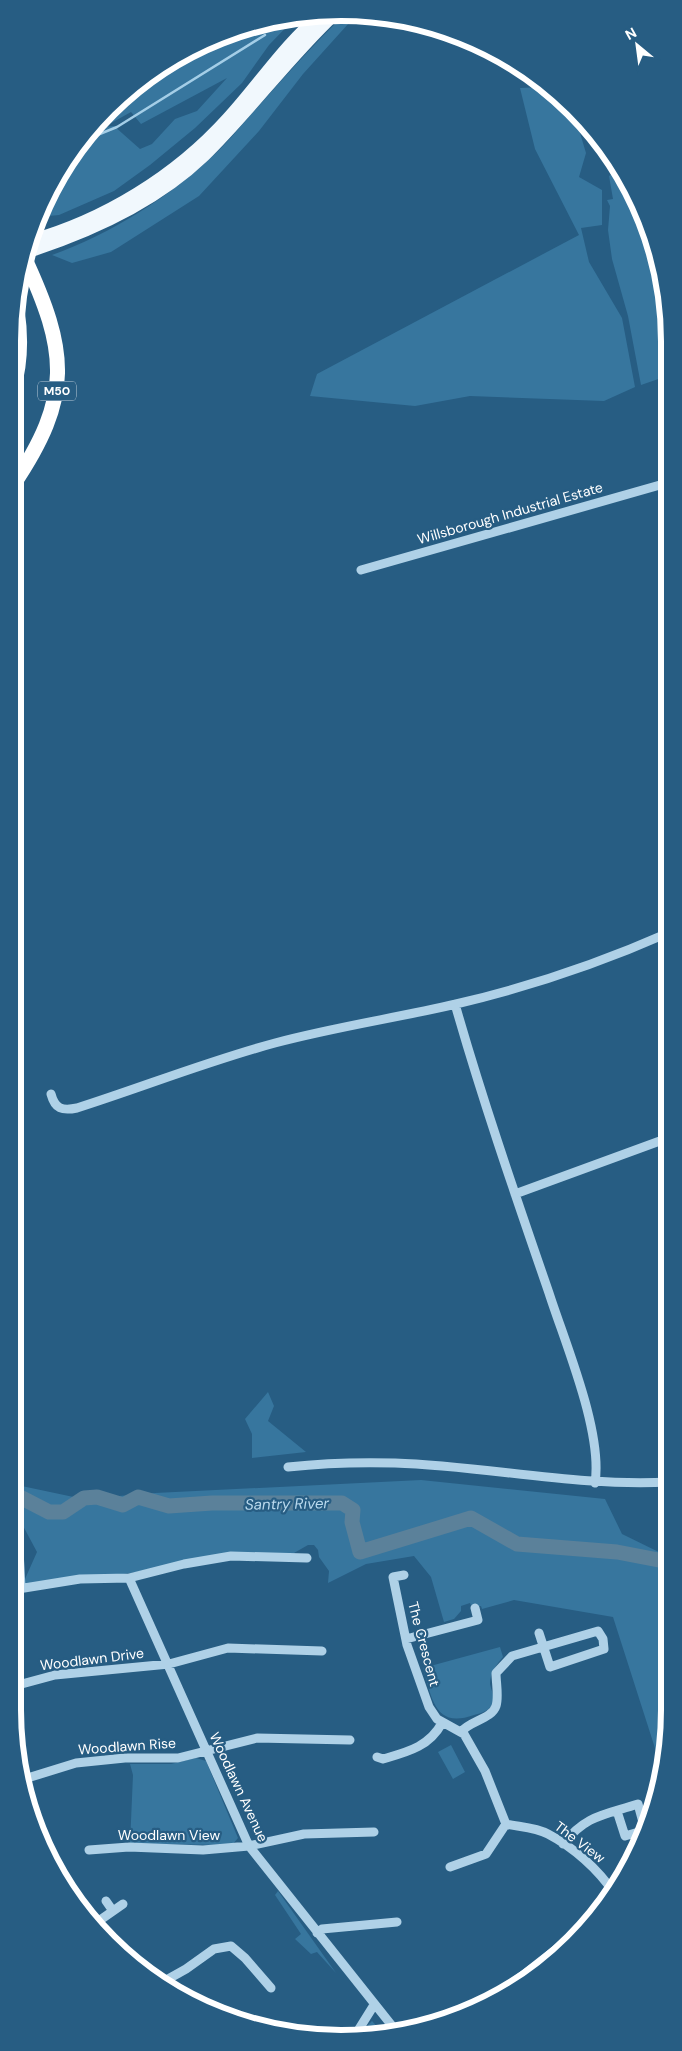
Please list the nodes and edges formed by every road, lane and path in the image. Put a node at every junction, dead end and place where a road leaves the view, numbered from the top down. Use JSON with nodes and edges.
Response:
{"nodes":[{"id":1,"x":327,"y":22,"type":"edge"},
{"id":2,"x":312,"y":23,"type":"edge"},
{"id":3,"x":38,"y":238,"type":"edge"},
{"id":4,"x":35,"y":250,"type":"edge"},
{"id":5,"x":29,"y":269,"type":"edge"},
{"id":6,"x":21,"y":473,"type":"edge"},
{"id":7,"x":661,"y":485,"type":"edge"},
{"id":8,"x":361,"y":570,"type":"dead end"},
{"id":9,"x":661,"y":936,"type":"edge"},
{"id":10,"x":455,"y":1004,"type":"junction"},
{"id":11,"x":51,"y":1094,"type":"dead end"},
{"id":12,"x":661,"y":1141,"type":"edge"},
{"id":13,"x":516,"y":1194,"type":"junction"},
{"id":14,"x":288,"y":1467,"type":"dead end"},
{"id":15,"x":661,"y":1482,"type":"edge"},
{"id":16,"x":595,"y":1483,"type":"junction"},
{"id":17,"x":306,"y":1558,"type":"dead end"},
{"id":18,"x":404,"y":1575,"type":"dead end"},
{"id":19,"x":129,"y":1578,"type":"junction"},
{"id":20,"x":21,"y":1588,"type":"edge"},
{"id":21,"x":475,"y":1608,"type":"dead end"},
{"id":22,"x":539,"y":1633,"type":"dead end"},
{"id":23,"x":406,"y":1639,"type":"junction"},
{"id":24,"x":544,"y":1647,"type":"junction"},
{"id":25,"x":322,"y":1651,"type":"dead end"},
{"id":26,"x":169,"y":1664,"type":"junction"},
{"id":27,"x":21,"y":1684,"type":"edge"},
{"id":28,"x":442,"y":1722,"type":"junction"},
{"id":29,"x":461,"y":1732,"type":"junction"},
{"id":30,"x":350,"y":1740,"type":"dead end"},
{"id":31,"x":206,"y":1749,"type":"junction"},
{"id":32,"x":378,"y":1757,"type":"dead end"},
{"id":33,"x":28,"y":1778,"type":"edge"},
{"id":34,"x":617,"y":1811,"type":"junction"},
{"id":35,"x":642,"y":1818,"type":"edge"},
{"id":36,"x":506,"y":1824,"type":"junction"},
{"id":37,"x":374,"y":1832,"type":"dead end"},
{"id":38,"x":636,"y":1833,"type":"edge"},
{"id":39,"x":563,"y":1844,"type":"junction"},
{"id":40,"x":249,"y":1846,"type":"junction"},
{"id":41,"x":89,"y":1850,"type":"dead end"},
{"id":42,"x":450,"y":1867,"type":"dead end"},
{"id":43,"x":608,"y":1886,"type":"edge"},
{"id":44,"x":106,"y":1901,"type":"dead end"},
{"id":45,"x":123,"y":1904,"type":"dead end"},
{"id":46,"x":113,"y":1911,"type":"junction"},
{"id":47,"x":100,"y":1920,"type":"edge"},
{"id":48,"x":397,"y":1922,"type":"dead end"},
{"id":49,"x":317,"y":1934,"type":"junction"},
{"id":50,"x":168,"y":1979,"type":"edge"},
{"id":51,"x":271,"y":1988,"type":"dead end"},
{"id":52,"x":374,"y":2004,"type":"junction"},
{"id":53,"x":392,"y":2026,"type":"edge"},
{"id":54,"x":359,"y":2029,"type":"edge"}],
"edges":[{"from":1,"to":4,"type":"main road"},
{"from":2,"to":3,"type":"main road"},
{"from":5,"to":6,"type":"highway","number":"M50"},
{"from":7,"to":8,"type":"street","name":"Willsborough Industrial Estate"},
{"from":9,"to":10,"type":"street"},
{"from":10,"to":11,"type":"street"},
{"from":10,"to":13,"type":"street"},
{"from":12,"to":13,"type":"street"},
{"from":13,"to":16,"type":"street"},
{"from":14,"to":16,"type":"street"},
{"from":15,"to":16,"type":"street"},
{"from":17,"to":19,"type":"street"},
{"from":18,"to":23,"type":"street","name":"The Crescent"},
{"from":19,"to":20,"type":"street"},
{"from":19,"to":26,"type":"street","name":"Woodlawn Avenue"},
{"from":21,"to":23,"type":"street"},
{"from":22,"to":24,"type":"street"},
{"from":23,"to":28,"type":"street","name":"The Crescent"},
{"from":24,"to":24,"type":"street"},
{"from":24,"to":29,"type":"street"},
{"from":25,"to":26,"type":"street","name":"Woodlawn Drive"},
{"from":26,"to":27,"type":"street","name":"Woodlawn Drive"},
{"from":26,"to":31,"type":"street","name":"Woodlawn Avenue"},
{"from":28,"to":29,"type":"street","name":"The Crescent"},
{"from":28,"to":32,"type":"street"},
{"from":29,"to":36,"type":"street","name":"The Crescent"},
{"from":30,"to":31,"type":"street","name":"Woodlawn Rise"},
{"from":31,"to":33,"type":"street","name":"Woodlawn Rise"},
{"from":31,"to":40,"type":"street","name":"Woodlawn Avenue"},
{"from":34,"to":35,"type":"street"},
{"from":34,"to":38,"type":"street"},
{"from":34,"to":39,"type":"street"},
{"from":36,"to":39,"type":"street","name":"The View"},
{"from":36,"to":42,"type":"street"},
{"from":37,"to":40,"type":"street","name":"Woodlawn View"},
{"from":39,"to":43,"type":"street","name":"The View"},
{"from":40,"to":41,"type":"street","name":"Woodlawn View"},
{"from":40,"to":49,"type":"street","name":"Woodlawn Avenue"},
{"from":44,"to":46,"type":"street"},
{"from":45,"to":46,"type":"street"},
{"from":46,"to":47,"type":"street"},
{"from":48,"to":49,"type":"street"},
{"from":49,"to":52,"type":"street","name":"Woodlawn Avenue"},
{"from":50,"to":51,"type":"street"},
{"from":52,"to":53,"type":"street","name":"Woodlawn Avenue"},
{"from":52,"to":54,"type":"street"}]}
